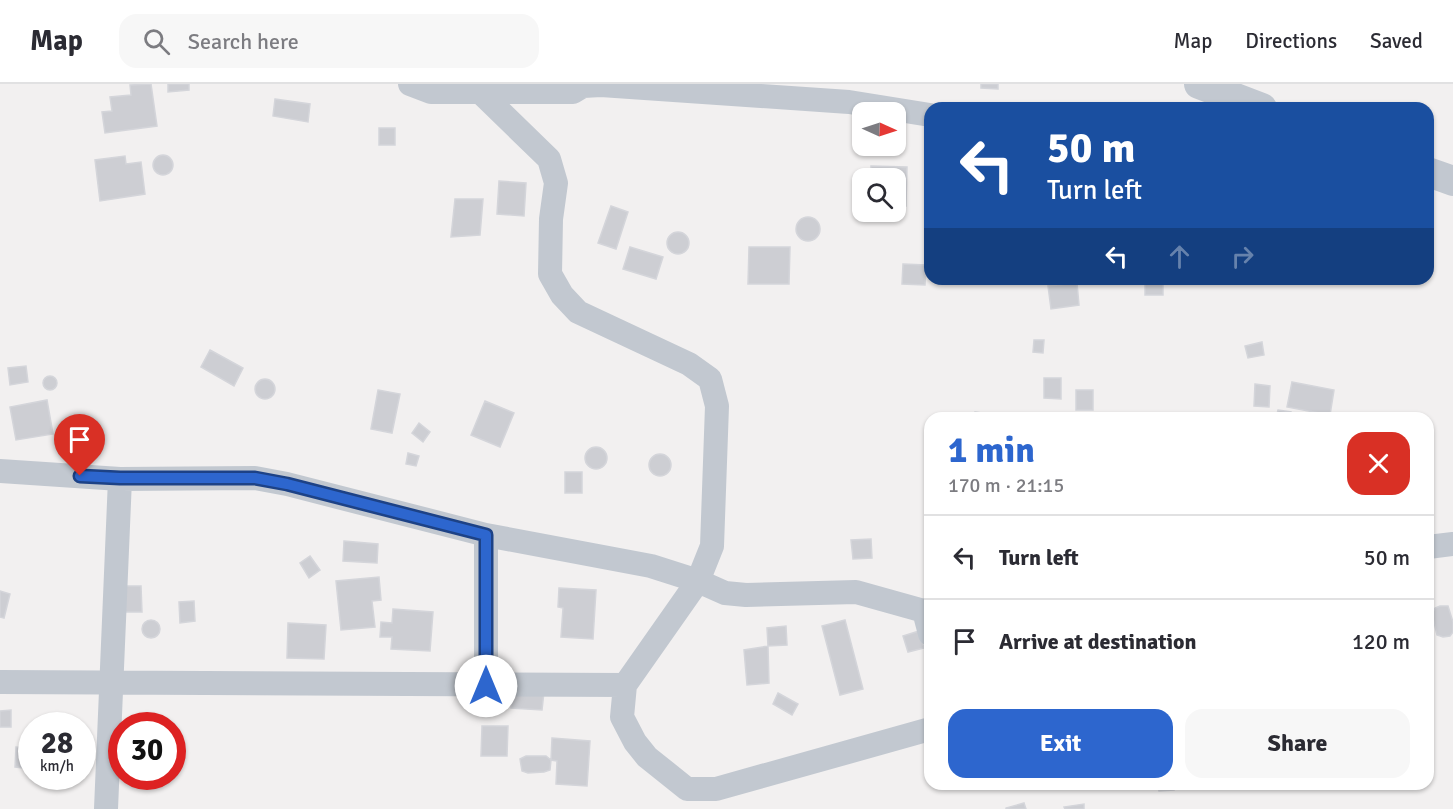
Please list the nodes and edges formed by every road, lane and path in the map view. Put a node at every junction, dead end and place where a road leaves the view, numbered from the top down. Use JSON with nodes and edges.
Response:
{"nodes":[{"id":1,"x":410,"y":84,"type":"edge"},
{"id":2,"x":1199,"y":84,"type":"edge"},
{"id":3,"x":480,"y":92,"type":"junction"},
{"id":4,"x":1246,"y":102,"type":"edge"},
{"id":5,"x":924,"y":114,"type":"edge"},
{"id":6,"x":1434,"y":174,"type":"edge"},
{"id":7,"x":1453,"y":181,"type":"edge"},
{"id":8,"x":0,"y":471,"type":"edge"},
{"id":9,"x":120,"y":478,"type":"junction"},
{"id":10,"x":486,"y":535,"type":"junction"},
{"id":11,"x":1453,"y":544,"type":"edge"},
{"id":12,"x":1434,"y":546,"type":"edge"},
{"id":13,"x":698,"y":580,"type":"junction"},
{"id":14,"x":924,"y":609,"type":"edge"},
{"id":15,"x":0,"y":682,"type":"edge"},
{"id":16,"x":111,"y":684,"type":"junction"},
{"id":17,"x":625,"y":685,"type":"junction"},
{"id":18,"x":486,"y":686,"type":"junction"},
{"id":19,"x":924,"y":731,"type":"edge"},
{"id":20,"x":106,"y":809,"type":"edge"}],
"edges":[{"from":1,"to":3,"type":"street"},
{"from":2,"to":4,"type":"street"},
{"from":3,"to":5,"type":"street"},
{"from":3,"to":13,"type":"street"},
{"from":6,"to":7,"type":"street"},
{"from":8,"to":9,"type":"street"},
{"from":9,"to":10,"type":"street"},
{"from":9,"to":16,"type":"street"},
{"from":10,"to":13,"type":"street"},
{"from":10,"to":18,"type":"street"},
{"from":11,"to":12,"type":"street"},
{"from":13,"to":14,"type":"street"},
{"from":13,"to":17,"type":"street"},
{"from":15,"to":16,"type":"street"},
{"from":16,"to":18,"type":"street"},
{"from":16,"to":20,"type":"street"},
{"from":17,"to":18,"type":"street"},
{"from":17,"to":19,"type":"street"}]}
